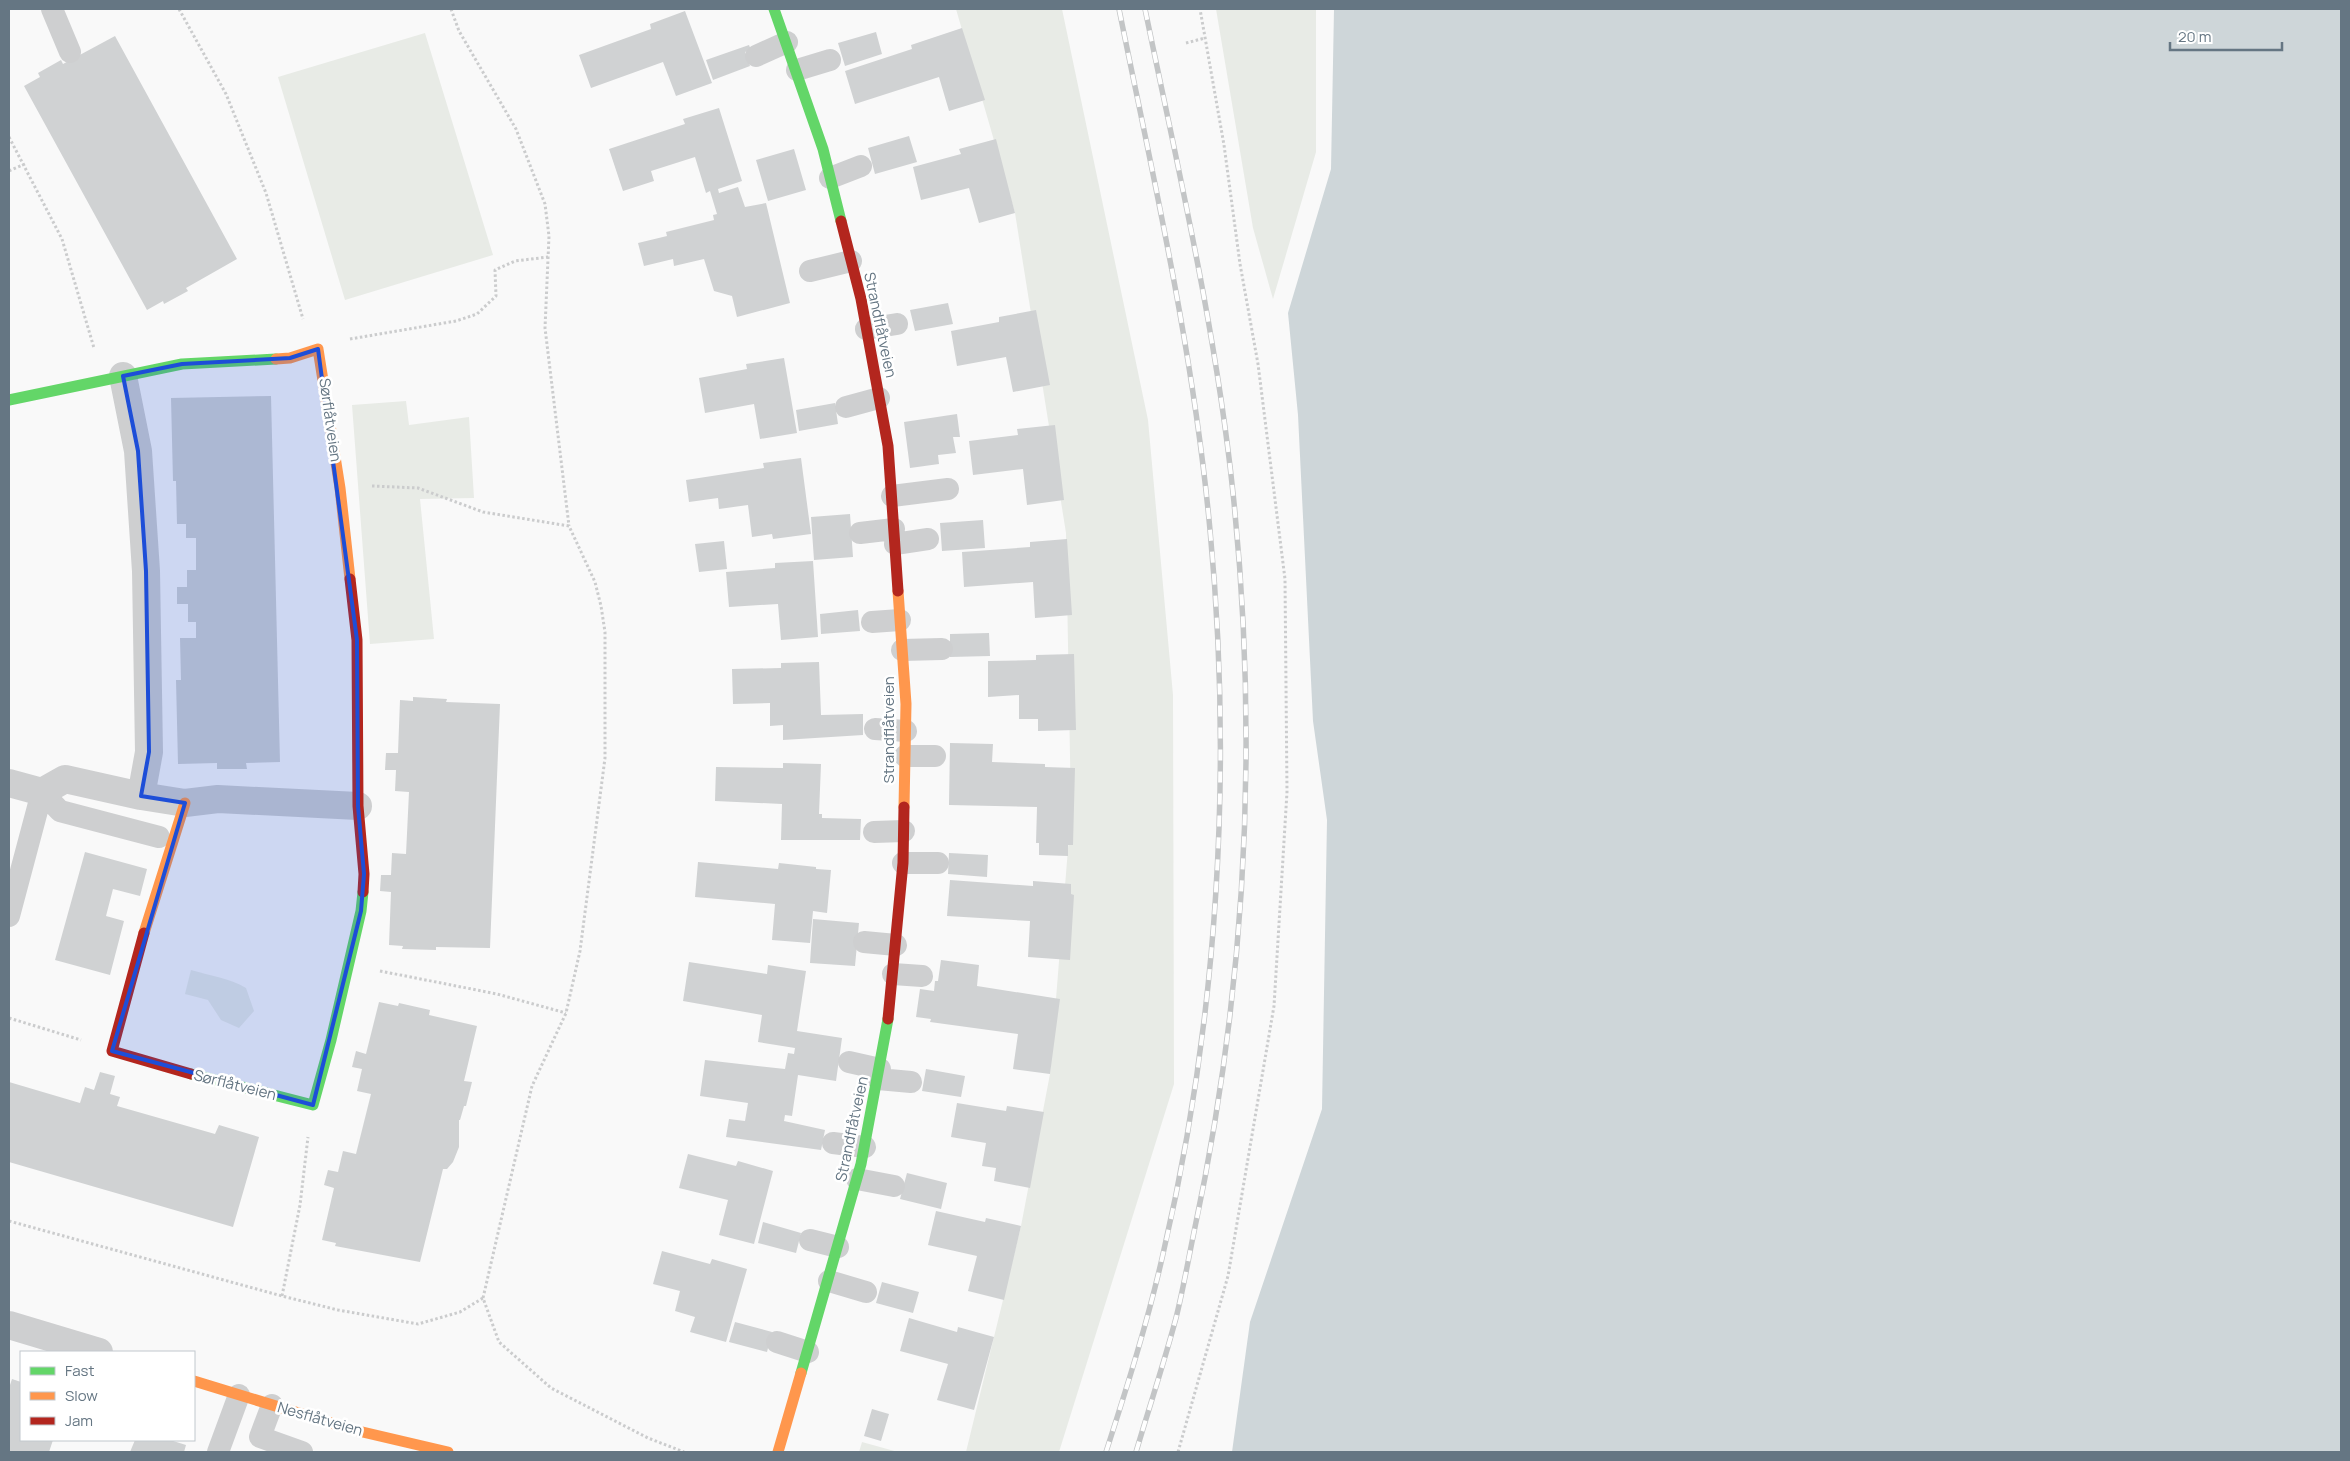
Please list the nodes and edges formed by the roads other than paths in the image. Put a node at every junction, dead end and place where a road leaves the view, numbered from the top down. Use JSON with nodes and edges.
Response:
{"nodes":[{"id":1,"x":52,"y":9,"type":"edge"},
{"id":2,"x":774,"y":9,"type":"edge"},
{"id":3,"x":788,"y":42,"type":"junction"},
{"id":4,"x":70,"y":52,"type":"dead end"},
{"id":5,"x":756,"y":56,"type":"dead end"},
{"id":6,"x":830,"y":60,"type":"dead end"},
{"id":7,"x":797,"y":70,"type":"junction"},
{"id":8,"x":861,"y":166,"type":"dead end"},
{"id":9,"x":830,"y":178,"type":"junction"},
{"id":10,"x":851,"y":261,"type":"junction"},
{"id":11,"x":810,"y":271,"type":"dead end"},
{"id":12,"x":897,"y":324,"type":"dead end"},
{"id":13,"x":866,"y":328,"type":"junction"},
{"id":14,"x":113,"y":378,"type":"junction"},
{"id":15,"x":879,"y":398,"type":"junction"},
{"id":16,"x":9,"y":400,"type":"edge"},
{"id":17,"x":846,"y":407,"type":"dead end"},
{"id":18,"x":948,"y":489,"type":"dead end"},
{"id":19,"x":892,"y":496,"type":"junction"},
{"id":20,"x":860,"y":533,"type":"dead end"},
{"id":21,"x":894,"y":537,"type":"junction"},
{"id":22,"x":928,"y":539,"type":"dead end"},
{"id":23,"x":900,"y":620,"type":"junction"},
{"id":24,"x":872,"y":622,"type":"dead end"},
{"id":25,"x":942,"y":649,"type":"dead end"},
{"id":26,"x":902,"y":650,"type":"junction"},
{"id":27,"x":875,"y":729,"type":"dead end"},
{"id":28,"x":906,"y":731,"type":"junction"},
{"id":29,"x":905,"y":756,"type":"junction"},
{"id":30,"x":934,"y":756,"type":"dead end"},
{"id":31,"x":9,"y":783,"type":"edge"},
{"id":32,"x":42,"y":792,"type":"junction"},
{"id":33,"x":141,"y":796,"type":"junction"},
{"id":34,"x":185,"y":803,"type":"junction"},
{"id":35,"x":358,"y":806,"type":"junction"},
{"id":36,"x":904,"y":831,"type":"junction"},
{"id":37,"x":874,"y":832,"type":"dead end"},
{"id":38,"x":159,"y":837,"type":"dead end"},
{"id":39,"x":903,"y":864,"type":"junction"},
{"id":40,"x":938,"y":864,"type":"dead end"},
{"id":41,"x":9,"y":916,"type":"edge"},
{"id":42,"x":864,"y":942,"type":"dead end"},
{"id":43,"x":896,"y":945,"type":"junction"},
{"id":44,"x":893,"y":974,"type":"junction"},
{"id":45,"x":922,"y":976,"type":"dead end"},
{"id":46,"x":849,"y":1062,"type":"dead end"},
{"id":47,"x":879,"y":1074,"type":"junction"},
{"id":48,"x":911,"y":1082,"type":"dead end"},
{"id":49,"x":833,"y":1143,"type":"dead end"},
{"id":50,"x":865,"y":1147,"type":"junction"},
{"id":51,"x":857,"y":1179,"type":"junction"},
{"id":52,"x":894,"y":1186,"type":"dead end"},
{"id":53,"x":810,"y":1240,"type":"dead end"},
{"id":54,"x":838,"y":1247,"type":"junction"},
{"id":55,"x":829,"y":1281,"type":"junction"},
{"id":56,"x":866,"y":1292,"type":"dead end"},
{"id":57,"x":9,"y":1327,"type":"edge"},
{"id":58,"x":777,"y":1342,"type":"dead end"},
{"id":59,"x":95,"y":1351,"type":"edge"},
{"id":60,"x":808,"y":1352,"type":"junction"},
{"id":61,"x":195,"y":1381,"type":"edge"},
{"id":62,"x":239,"y":1395,"type":"junction"},
{"id":63,"x":272,"y":1405,"type":"junction"},
{"id":64,"x":257,"y":1445,"type":"edge"},
{"id":65,"x":403,"y":1447,"type":"edge"},
{"id":66,"x":218,"y":1452,"type":"edge"},
{"id":67,"x":302,"y":1452,"type":"edge"},
{"id":68,"x":448,"y":1452,"type":"edge"},
{"id":69,"x":778,"y":1452,"type":"edge"}],
"edges":[{"from":1,"to":4,"type":"lane"},
{"from":2,"to":3,"type":"street","name":"Strandflåtveien"},
{"from":3,"to":5,"type":"lane"},
{"from":3,"to":7,"type":"street","name":"Strandflåtveien"},
{"from":6,"to":7,"type":"lane"},
{"from":7,"to":9,"type":"street","name":"Strandflåtveien"},
{"from":8,"to":9,"type":"lane"},
{"from":9,"to":10,"type":"street","name":"Strandflåtveien"},
{"from":10,"to":11,"type":"lane"},
{"from":10,"to":13,"type":"street","name":"Strandflåtveien"},
{"from":12,"to":13,"type":"lane"},
{"from":13,"to":15,"type":"street","name":"Strandflåtveien"},
{"from":14,"to":16,"type":"street"},
{"from":14,"to":33,"type":"street"},
{"from":14,"to":35,"type":"street","name":"Sørflåtveien"},
{"from":15,"to":17,"type":"lane"},
{"from":15,"to":19,"type":"street","name":"Strandflåtveien"},
{"from":18,"to":19,"type":"lane"},
{"from":19,"to":21,"type":"street","name":"Strandflåtveien"},
{"from":20,"to":21,"type":"lane"},
{"from":21,"to":22,"type":"lane"},
{"from":21,"to":23,"type":"street","name":"Strandflåtveien"},
{"from":23,"to":24,"type":"lane"},
{"from":23,"to":26,"type":"street","name":"Strandflåtveien"},
{"from":25,"to":26,"type":"lane"},
{"from":26,"to":28,"type":"street","name":"Strandflåtveien"},
{"from":27,"to":28,"type":"lane"},
{"from":28,"to":29,"type":"street","name":"Strandflåtveien"},
{"from":29,"to":30,"type":"lane"},
{"from":29,"to":36,"type":"street","name":"Strandflåtveien"},
{"from":31,"to":32,"type":"street"},
{"from":32,"to":33,"type":"street"},
{"from":32,"to":38,"type":"lane"},
{"from":32,"to":41,"type":"lane"},
{"from":33,"to":34,"type":"street"},
{"from":34,"to":35,"type":"street"},
{"from":34,"to":35,"type":"street","name":"Sørflåtveien"},
{"from":36,"to":37,"type":"lane"},
{"from":36,"to":39,"type":"street","name":"Strandflåtveien"},
{"from":39,"to":40,"type":"lane"},
{"from":39,"to":43,"type":"street","name":"Strandflåtveien"},
{"from":42,"to":43,"type":"lane"},
{"from":43,"to":44,"type":"street","name":"Strandflåtveien"},
{"from":44,"to":45,"type":"lane"},
{"from":44,"to":47,"type":"street","name":"Strandflåtveien"},
{"from":46,"to":47,"type":"lane"},
{"from":47,"to":48,"type":"lane"},
{"from":47,"to":50,"type":"street","name":"Strandflåtveien"},
{"from":49,"to":50,"type":"lane"},
{"from":50,"to":51,"type":"street","name":"Strandflåtveien"},
{"from":51,"to":52,"type":"lane"},
{"from":51,"to":54,"type":"street","name":"Strandflåtveien"},
{"from":53,"to":54,"type":"lane"},
{"from":54,"to":55,"type":"street","name":"Strandflåtveien"},
{"from":55,"to":56,"type":"lane"},
{"from":55,"to":60,"type":"street","name":"Strandflåtveien"},
{"from":57,"to":59,"type":"street"},
{"from":58,"to":60,"type":"lane"},
{"from":60,"to":69,"type":"street","name":"Strandflåtveien"},
{"from":61,"to":62,"type":"street","name":"Nesflåtveien"},
{"from":62,"to":63,"type":"street","name":"Nesflåtveien"},
{"from":62,"to":66,"type":"lane"},
{"from":63,"to":64,"type":"lane"},
{"from":63,"to":65,"type":"street","name":"Nesflåtveien"},
{"from":64,"to":67,"type":"lane"},
{"from":65,"to":68,"type":"street","name":"Nesflåtveien"}]}
